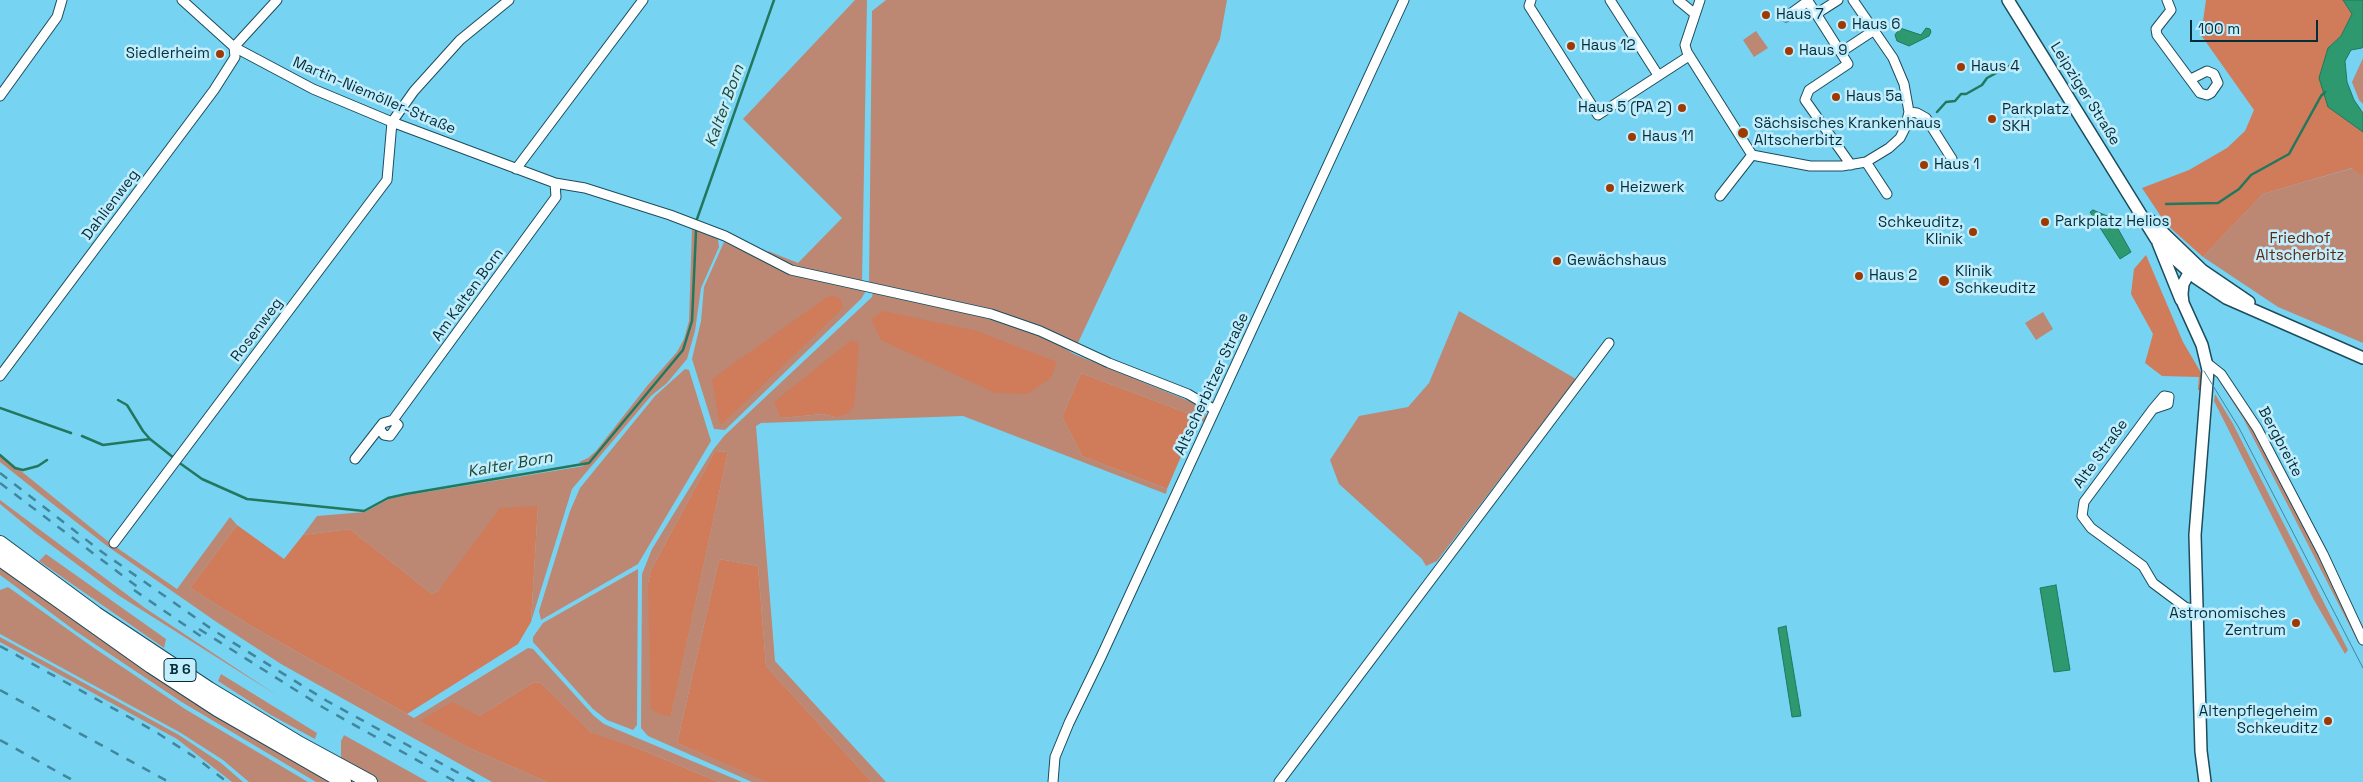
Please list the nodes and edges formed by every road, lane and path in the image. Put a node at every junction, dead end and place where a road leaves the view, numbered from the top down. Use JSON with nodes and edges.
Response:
{"nodes":[{"id":1,"x":62,"y":0,"type":"edge"},
{"id":2,"x":182,"y":0,"type":"edge"},
{"id":3,"x":277,"y":0,"type":"edge"},
{"id":4,"x":509,"y":0,"type":"edge"},
{"id":5,"x":643,"y":0,"type":"edge"},
{"id":6,"x":1404,"y":0,"type":"edge"},
{"id":7,"x":1531,"y":0,"type":"edge"},
{"id":8,"x":1610,"y":0,"type":"edge"},
{"id":9,"x":1678,"y":0,"type":"edge"},
{"id":10,"x":1700,"y":0,"type":"edge"},
{"id":11,"x":1838,"y":0,"type":"edge"},
{"id":12,"x":1853,"y":0,"type":"edge"},
{"id":13,"x":2008,"y":0,"type":"edge"},
{"id":14,"x":2167,"y":0,"type":"edge"},
{"id":15,"x":1695,"y":14,"type":"junction"},
{"id":16,"x":1816,"y":14,"type":"junction"},
{"id":17,"x":1786,"y":17,"type":"dead end"},
{"id":18,"x":1873,"y":31,"type":"junction"},
{"id":19,"x":234,"y":47,"type":"junction"},
{"id":20,"x":1841,"y":52,"type":"junction"},
{"id":21,"x":1689,"y":56,"type":"junction"},
{"id":22,"x":1658,"y":75,"type":"junction"},
{"id":23,"x":2191,"y":79,"type":"dead end"},
{"id":24,"x":0,"y":96,"type":"edge"},
{"id":25,"x":1909,"y":112,"type":"junction"},
{"id":26,"x":392,"y":122,"type":"junction"},
{"id":27,"x":1752,"y":155,"type":"junction"},
{"id":28,"x":1952,"y":159,"type":"dead end"},
{"id":29,"x":1866,"y":162,"type":"junction"},
{"id":30,"x":1851,"y":165,"type":"junction"},
{"id":31,"x":516,"y":169,"type":"junction"},
{"id":32,"x":555,"y":183,"type":"junction"},
{"id":33,"x":1887,"y":194,"type":"dead end"},
{"id":34,"x":1720,"y":196,"type":"dead end"},
{"id":35,"x":2136,"y":204,"type":"junction"},
{"id":36,"x":2156,"y":239,"type":"junction"},
{"id":37,"x":2180,"y":257,"type":"junction"},
{"id":38,"x":2192,"y":268,"type":"junction"},
{"id":39,"x":2170,"y":275,"type":"junction"},
{"id":40,"x":2183,"y":303,"type":"junction"},
{"id":41,"x":2274,"y":318,"type":"junction"},
{"id":42,"x":1608,"y":343,"type":"dead end"},
{"id":43,"x":2363,"y":358,"type":"edge"},
{"id":44,"x":2207,"y":363,"type":"junction"},
{"id":45,"x":0,"y":376,"type":"edge"},
{"id":46,"x":2153,"y":409,"type":"dead end"},
{"id":47,"x":1215,"y":410,"type":"junction"},
{"id":48,"x":393,"y":420,"type":"junction"},
{"id":49,"x":379,"y":428,"type":"junction"},
{"id":50,"x":356,"y":459,"type":"dead end"},
{"id":51,"x":0,"y":543,"type":"edge"},
{"id":52,"x":114,"y":543,"type":"dead end"},
{"id":53,"x":0,"y":559,"type":"edge"},
{"id":54,"x":2197,"y":610,"type":"junction"},
{"id":55,"x":2363,"y":640,"type":"edge"},
{"id":56,"x":344,"y":782,"type":"edge"},
{"id":57,"x":370,"y":782,"type":"edge"},
{"id":58,"x":1053,"y":782,"type":"edge"},
{"id":59,"x":1280,"y":782,"type":"edge"},
{"id":60,"x":2205,"y":782,"type":"edge"}],
"edges":[{"from":1,"to":24,"type":"street"},
{"from":2,"to":19,"type":"street","name":"Martin-Niemöller-Straße"},
{"from":3,"to":19,"type":"street"},
{"from":4,"to":26,"type":"street"},
{"from":5,"to":31,"type":"street"},
{"from":6,"to":47,"type":"street","name":"Altscherbitzer Straße"},
{"from":7,"to":22,"type":"street"},
{"from":8,"to":22,"type":"street"},
{"from":9,"to":15,"type":"street"},
{"from":10,"to":15,"type":"street"},
{"from":11,"to":16,"type":"street"},
{"from":12,"to":18,"type":"street"},
{"from":13,"to":35,"type":"street","name":"Leipziger Straße"},
{"from":14,"to":23,"type":"street"},
{"from":15,"to":21,"type":"street"},
{"from":16,"to":17,"type":"street"},
{"from":16,"to":20,"type":"street"},
{"from":18,"to":20,"type":"street"},
{"from":18,"to":25,"type":"street"},
{"from":19,"to":26,"type":"street","name":"Martin-Niemöller-Straße"},
{"from":19,"to":45,"type":"street","name":"Dahlienweg"},
{"from":20,"to":30,"type":"street"},
{"from":21,"to":22,"type":"street"},
{"from":21,"to":27,"type":"street"},
{"from":25,"to":28,"type":"street"},
{"from":25,"to":29,"type":"street"},
{"from":26,"to":31,"type":"street","name":"Martin-Niemöller-Straße"},
{"from":26,"to":52,"type":"street","name":"Rosenweg"},
{"from":27,"to":30,"type":"street"},
{"from":27,"to":34,"type":"street"},
{"from":29,"to":30,"type":"street"},
{"from":29,"to":33,"type":"street"},
{"from":31,"to":32,"type":"street","name":"Martin-Niemöller-Straße"},
{"from":32,"to":47,"type":"street","name":"Martin-Niemöller-Straße"},
{"from":32,"to":48,"type":"street","name":"Am Kalten Born"},
{"from":35,"to":36,"type":"street","name":"Leipziger Straße"},
{"from":35,"to":37,"type":"street","name":"Leipziger Straße"},
{"from":36,"to":37,"type":"street","name":"Leipziger Straße"},
{"from":36,"to":39,"type":"street","name":"Leipziger Straße"},
{"from":37,"to":38,"type":"street","name":"Leipziger Straße"},
{"from":37,"to":39,"type":"street"},
{"from":38,"to":40,"type":"street"},
{"from":38,"to":41,"type":"street","name":"Leipziger Straße"},
{"from":38,"to":41,"type":"street","name":"Leipziger Straße"},
{"from":39,"to":40,"type":"street","name":"Leipziger Straße"},
{"from":40,"to":44,"type":"street","name":"Bergbreite"},
{"from":41,"to":43,"type":"street","name":"Leipziger Straße"},
{"from":42,"to":59,"type":"street"},
{"from":44,"to":54,"type":"street"},
{"from":44,"to":55,"type":"street","name":"Bergbreite"},
{"from":46,"to":54,"type":"street","name":"Alte Straße"},
{"from":47,"to":58,"type":"street","name":"Altscherbitzer Straße"},
{"from":48,"to":49,"type":"street","name":"Am Kalten Born"},
{"from":48,"to":49,"type":"street","name":"Am Kalten Born"},
{"from":49,"to":50,"type":"street","name":"Am Kalten Born"},
{"from":51,"to":57,"type":"main road","number":"B 6"},
{"from":53,"to":56,"type":"main road","number":"B 6"},
{"from":54,"to":60,"type":"street"}]}
